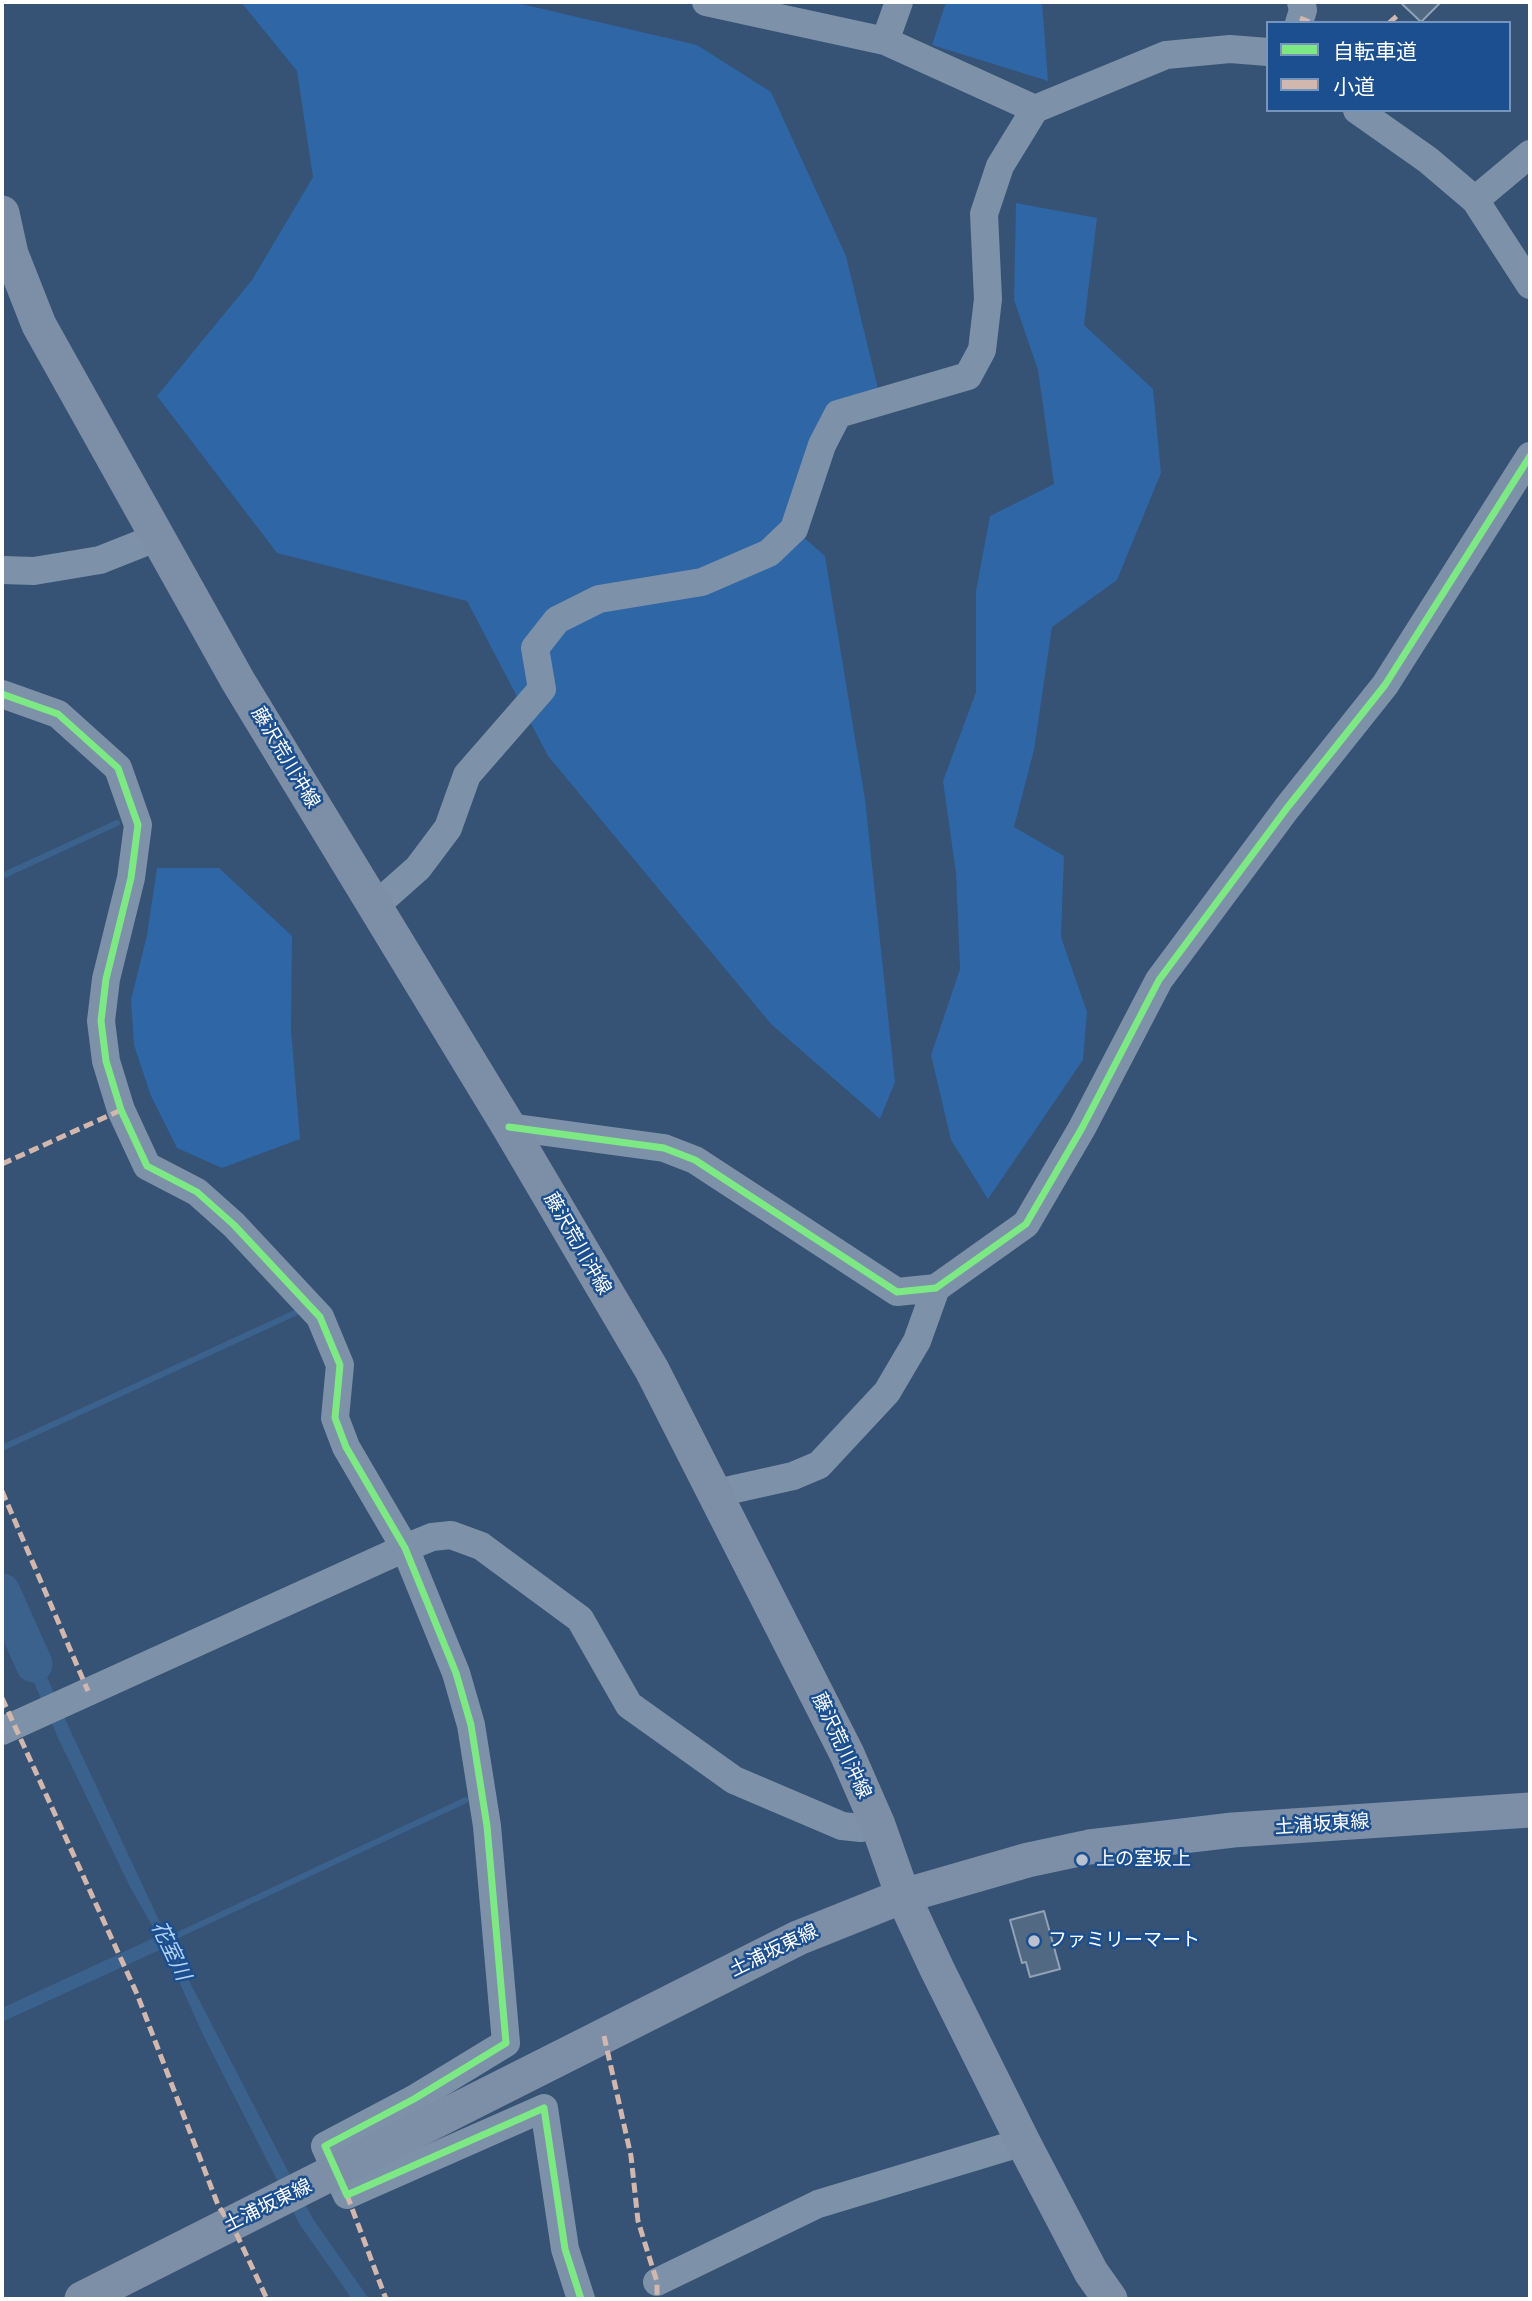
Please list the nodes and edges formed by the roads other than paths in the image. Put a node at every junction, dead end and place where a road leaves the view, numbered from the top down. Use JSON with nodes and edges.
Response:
{"nodes":[{"id":1,"x":705,"y":2,"type":"edge"},
{"id":2,"x":899,"y":2,"type":"edge"},
{"id":3,"x":886,"y":41,"type":"junction"},
{"id":4,"x":1266,"y":52,"type":"edge"},
{"id":5,"x":1035,"y":109,"type":"junction"},
{"id":6,"x":1360,"y":112,"type":"edge"},
{"id":7,"x":1530,"y":154,"type":"edge"},
{"id":8,"x":1475,"y":200,"type":"junction"},
{"id":9,"x":2,"y":213,"type":"edge"},
{"id":10,"x":1530,"y":285,"type":"edge"},
{"id":11,"x":1530,"y":456,"type":"edge"},
{"id":12,"x":158,"y":537,"type":"junction"},
{"id":13,"x":2,"y":570,"type":"edge"},
{"id":14,"x":2,"y":694,"type":"edge"},
{"id":15,"x":374,"y":907,"type":"junction"},
{"id":16,"x":509,"y":1127,"type":"junction"},
{"id":17,"x":936,"y":1288,"type":"junction"},
{"id":18,"x":717,"y":1493,"type":"junction"},
{"id":19,"x":405,"y":1548,"type":"junction"},
{"id":20,"x":8,"y":1728,"type":"edge"},
{"id":21,"x":1530,"y":1810,"type":"edge"},
{"id":22,"x":878,"y":1825,"type":"junction"},
{"id":23,"x":903,"y":1896,"type":"junction"},
{"id":24,"x":1023,"y":2142,"type":"junction"},
{"id":25,"x":331,"y":2176,"type":"junction"},
{"id":26,"x":657,"y":2282,"type":"dead end"},
{"id":27,"x":82,"y":2299,"type":"edge"},
{"id":28,"x":581,"y":2299,"type":"edge"},
{"id":29,"x":1110,"y":2299,"type":"edge"}],
"edges":[{"from":1,"to":3,"type":"street"},
{"from":2,"to":3,"type":"street"},
{"from":3,"to":5,"type":"street"},
{"from":4,"to":5,"type":"street"},
{"from":5,"to":15,"type":"street"},
{"from":6,"to":8,"type":"street"},
{"from":7,"to":8,"type":"street"},
{"from":8,"to":10,"type":"street"},
{"from":9,"to":12,"type":"main road","name":"藤沢荒川沖線"},
{"from":11,"to":17,"type":"street"},
{"from":12,"to":13,"type":"street"},
{"from":12,"to":15,"type":"main road","name":"藤沢荒川沖線"},
{"from":14,"to":19,"type":"street"},
{"from":15,"to":16,"type":"main road","name":"藤沢荒川沖線"},
{"from":16,"to":17,"type":"street"},
{"from":16,"to":18,"type":"main road","name":"藤沢荒川沖線"},
{"from":17,"to":18,"type":"street"},
{"from":18,"to":22,"type":"main road","name":"藤沢荒川沖線"},
{"from":19,"to":20,"type":"street"},
{"from":19,"to":22,"type":"street"},
{"from":19,"to":25,"type":"street"},
{"from":21,"to":23,"type":"main road","name":"土浦坂東線"},
{"from":22,"to":23,"type":"main road","name":"藤沢荒川沖線"},
{"from":23,"to":24,"type":"main road","name":"藤沢荒川沖線"},
{"from":23,"to":25,"type":"main road","name":"土浦坂東線"},
{"from":24,"to":26,"type":"street"},
{"from":24,"to":29,"type":"main road","name":"藤沢荒川沖線"},
{"from":25,"to":27,"type":"main road","name":"土浦坂東線"},
{"from":25,"to":28,"type":"street"}]}
